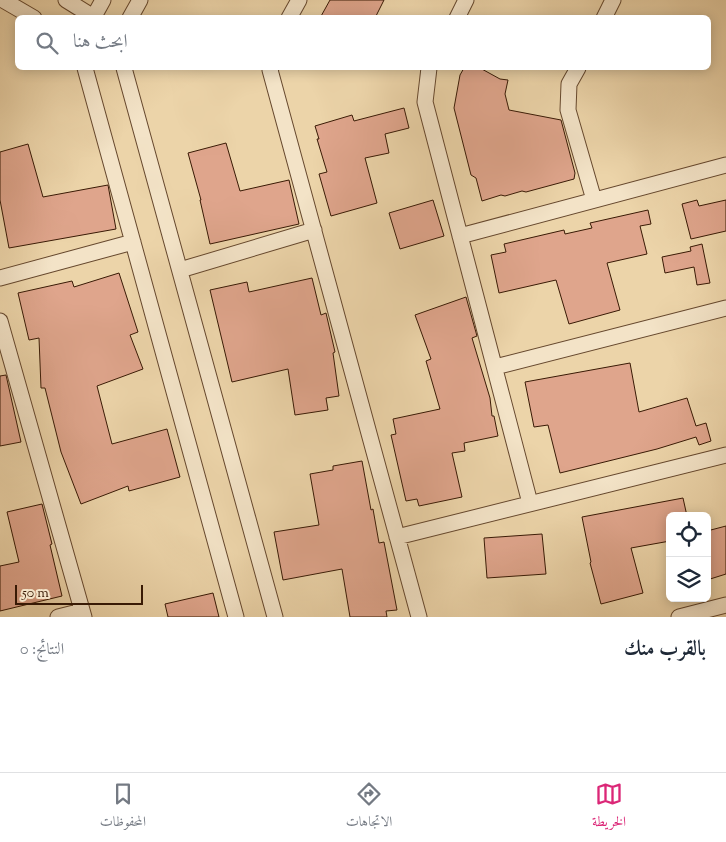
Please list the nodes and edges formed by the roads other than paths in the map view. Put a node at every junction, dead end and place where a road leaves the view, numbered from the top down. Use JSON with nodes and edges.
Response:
{"nodes":[{"id":1,"x":3,"y":0,"type":"edge"},
{"id":2,"x":66,"y":0,"type":"edge"},
{"id":3,"x":103,"y":0,"type":"edge"},
{"id":4,"x":140,"y":0,"type":"edge"},
{"id":5,"x":299,"y":0,"type":"edge"},
{"id":6,"x":466,"y":0,"type":"edge"},
{"id":7,"x":613,"y":0,"type":"edge"},
{"id":8,"x":29,"y":15,"type":"edge"},
{"id":9,"x":91,"y":15,"type":"edge"},
{"id":10,"x":95,"y":15,"type":"edge"},
{"id":11,"x":132,"y":15,"type":"edge"},
{"id":12,"x":291,"y":15,"type":"edge"},
{"id":13,"x":458,"y":15,"type":"edge"},
{"id":14,"x":606,"y":15,"type":"edge"},
{"id":15,"x":86,"y":70,"type":"edge"},
{"id":16,"x":125,"y":70,"type":"edge"},
{"id":17,"x":270,"y":70,"type":"edge"},
{"id":18,"x":429,"y":70,"type":"edge"},
{"id":19,"x":577,"y":70,"type":"edge"},
{"id":20,"x":726,"y":166,"type":"edge"},
{"id":21,"x":594,"y":200,"type":"junction"},
{"id":22,"x":314,"y":230,"type":"junction"},
{"id":23,"x":460,"y":236,"type":"junction"},
{"id":24,"x":133,"y":242,"type":"junction"},
{"id":25,"x":180,"y":270,"type":"junction"},
{"id":26,"x":0,"y":278,"type":"edge"},
{"id":27,"x":726,"y":308,"type":"edge"},
{"id":28,"x":0,"y":321,"type":"edge"},
{"id":29,"x":495,"y":367,"type":"junction"},
{"id":30,"x":726,"y":455,"type":"edge"},
{"id":31,"x":530,"y":504,"type":"junction"},
{"id":32,"x":397,"y":536,"type":"junction"},
{"id":33,"x":726,"y":605,"type":"edge"},
{"id":34,"x":83,"y":614,"type":"edge"},
{"id":35,"x":58,"y":617,"type":"edge"},
{"id":36,"x":236,"y":617,"type":"edge"},
{"id":37,"x":275,"y":617,"type":"edge"},
{"id":38,"x":419,"y":617,"type":"edge"},
{"id":39,"x":679,"y":617,"type":"edge"}],
"edges":[{"from":1,"to":8,"type":"street"},
{"from":2,"to":9,"type":"street"},
{"from":3,"to":10,"type":"street"},
{"from":4,"to":11,"type":"street"},
{"from":5,"to":12,"type":"street"},
{"from":6,"to":13,"type":"street"},
{"from":7,"to":14,"type":"street"},
{"from":15,"to":24,"type":"street"},
{"from":16,"to":25,"type":"street"},
{"from":17,"to":22,"type":"street"},
{"from":18,"to":23,"type":"street"},
{"from":19,"to":21,"type":"street"},
{"from":20,"to":21,"type":"street"},
{"from":21,"to":23,"type":"street"},
{"from":22,"to":25,"type":"street"},
{"from":22,"to":32,"type":"street"},
{"from":23,"to":29,"type":"street"},
{"from":24,"to":26,"type":"street"},
{"from":24,"to":36,"type":"street"},
{"from":25,"to":37,"type":"street"},
{"from":27,"to":29,"type":"street"},
{"from":28,"to":34,"type":"street"},
{"from":29,"to":31,"type":"street"},
{"from":30,"to":31,"type":"street"},
{"from":31,"to":32,"type":"street"},
{"from":32,"to":38,"type":"street"},
{"from":33,"to":39,"type":"street"},
{"from":34,"to":35,"type":"street"}]}
